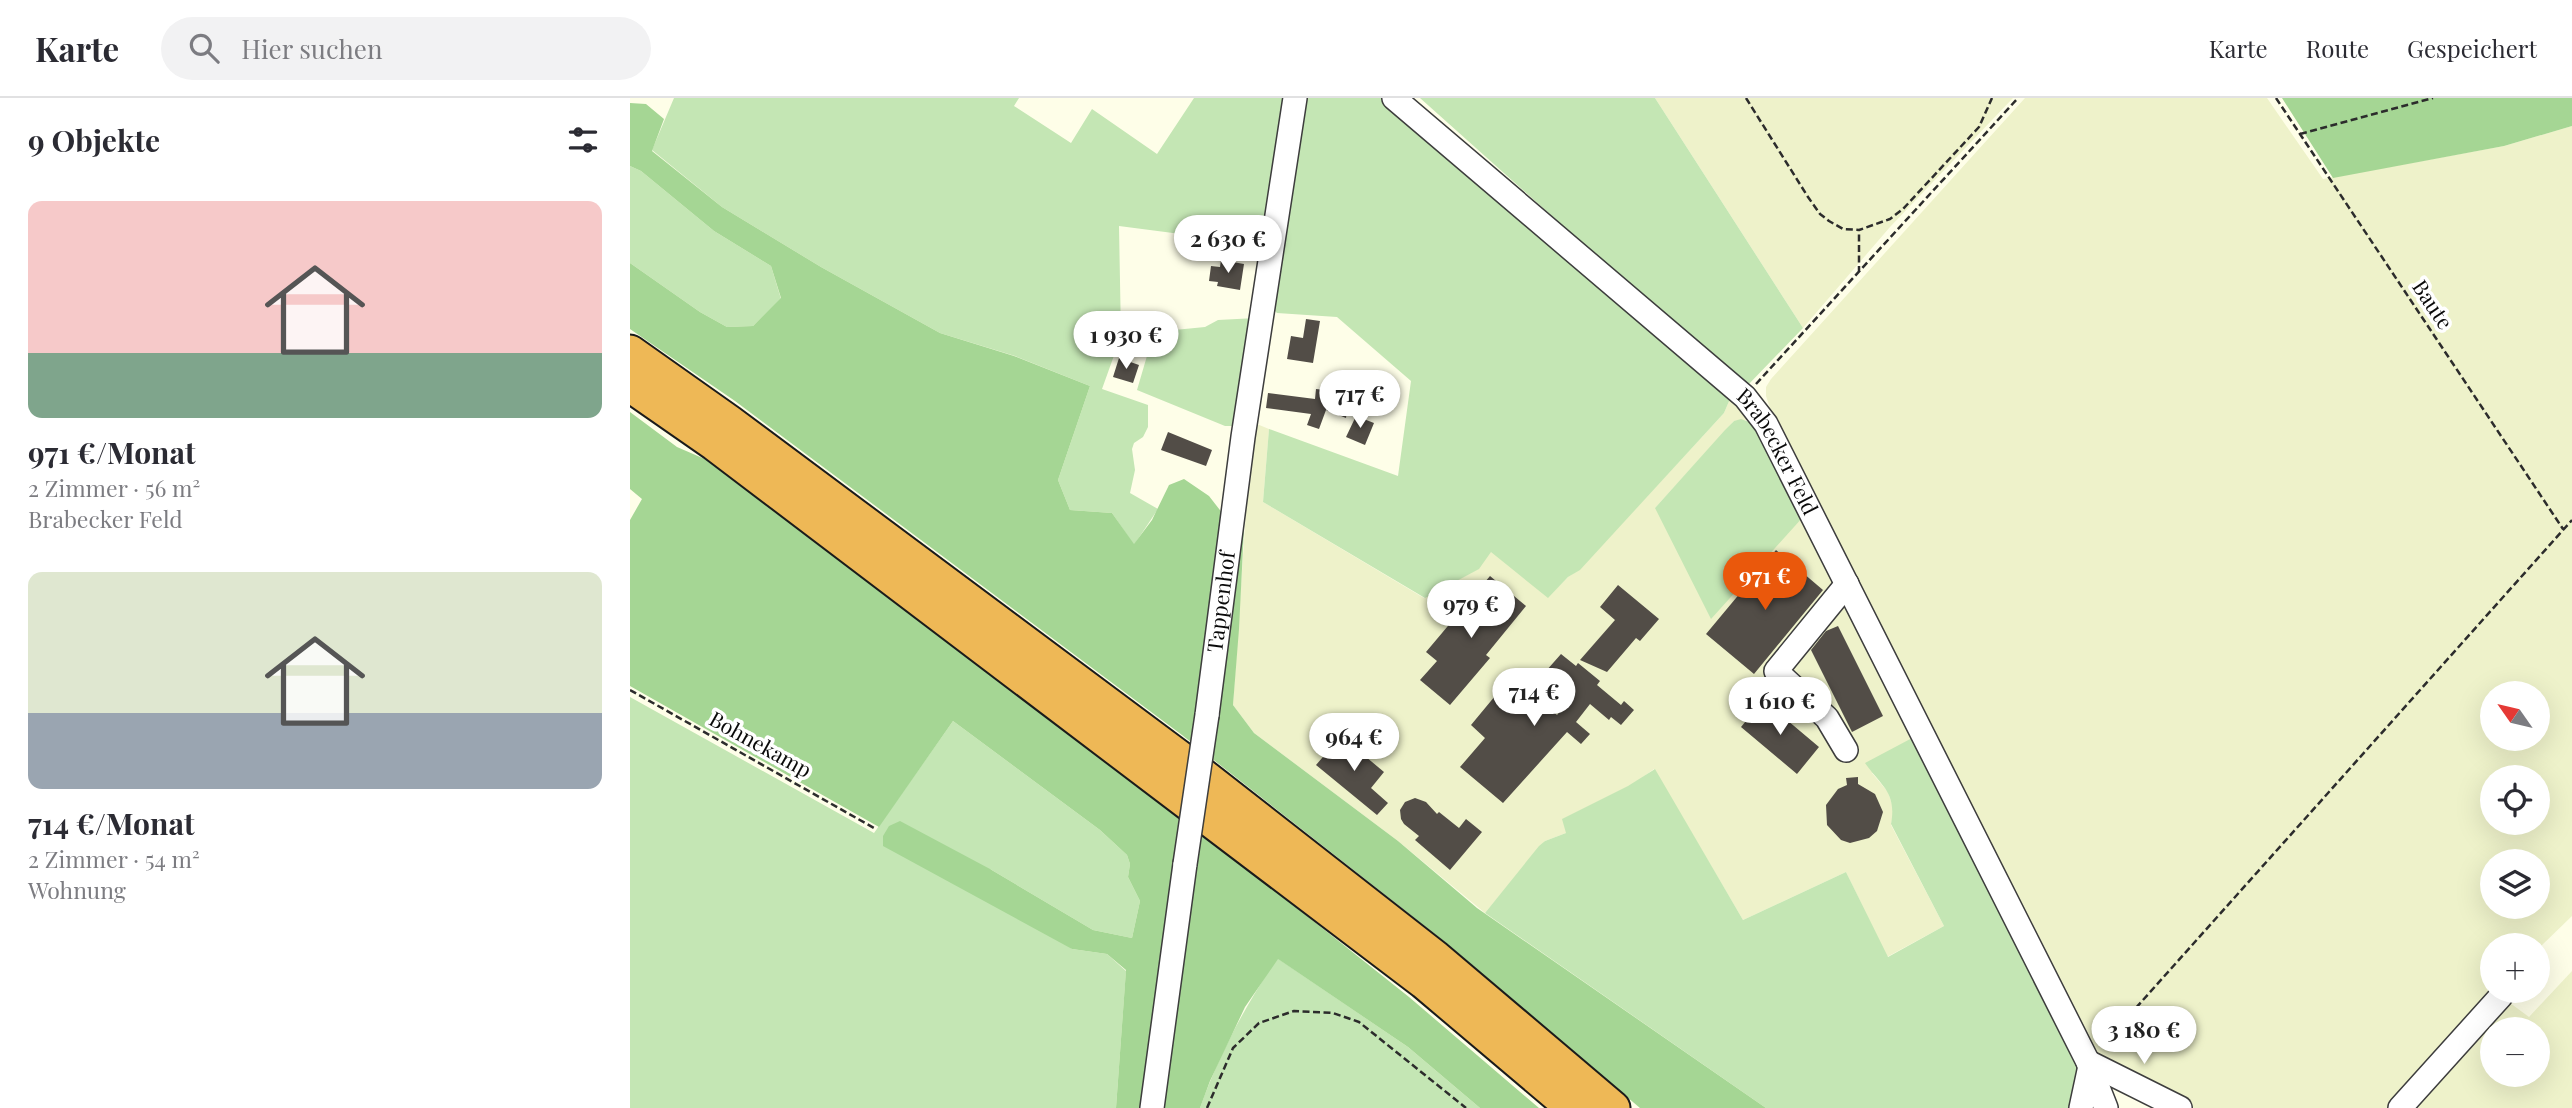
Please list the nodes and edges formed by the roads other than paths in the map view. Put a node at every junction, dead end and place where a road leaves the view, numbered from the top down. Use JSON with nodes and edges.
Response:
{"nodes":[{"id":1,"x":1294,"y":98,"type":"edge"},
{"id":2,"x":1394,"y":98,"type":"edge"},
{"id":3,"x":630,"y":352,"type":"edge"},
{"id":4,"x":630,"y":385,"type":"edge"},
{"id":5,"x":1847,"y":584,"type":"junction"},
{"id":6,"x":1846,"y":750,"type":"dead end"},
{"id":7,"x":2495,"y":1003,"type":"edge"},
{"id":8,"x":2089,"y":1064,"type":"junction"},
{"id":9,"x":1152,"y":1108,"type":"edge"},
{"id":10,"x":1573,"y":1108,"type":"edge"},
{"id":11,"x":1613,"y":1108,"type":"edge"},
{"id":12,"x":2081,"y":1108,"type":"edge"},
{"id":13,"x":2106,"y":1108,"type":"edge"},
{"id":14,"x":2180,"y":1108,"type":"edge"},
{"id":15,"x":2400,"y":1108,"type":"edge"}],
"edges":[{"from":1,"to":9,"type":"street","name":"Tappenhof","bridge":true},
{"from":2,"to":5,"type":"street","name":"Brabecker Feld"},
{"from":3,"to":11,"type":"highway"},
{"from":4,"to":10,"type":"highway"},
{"from":5,"to":6,"type":"street"},
{"from":5,"to":8,"type":"street","name":"Brabecker Feld"},
{"from":7,"to":15,"type":"street"},
{"from":8,"to":12,"type":"street"},
{"from":8,"to":13,"type":"street","name":"Brabecker Feld"},
{"from":8,"to":14,"type":"street"}]}
